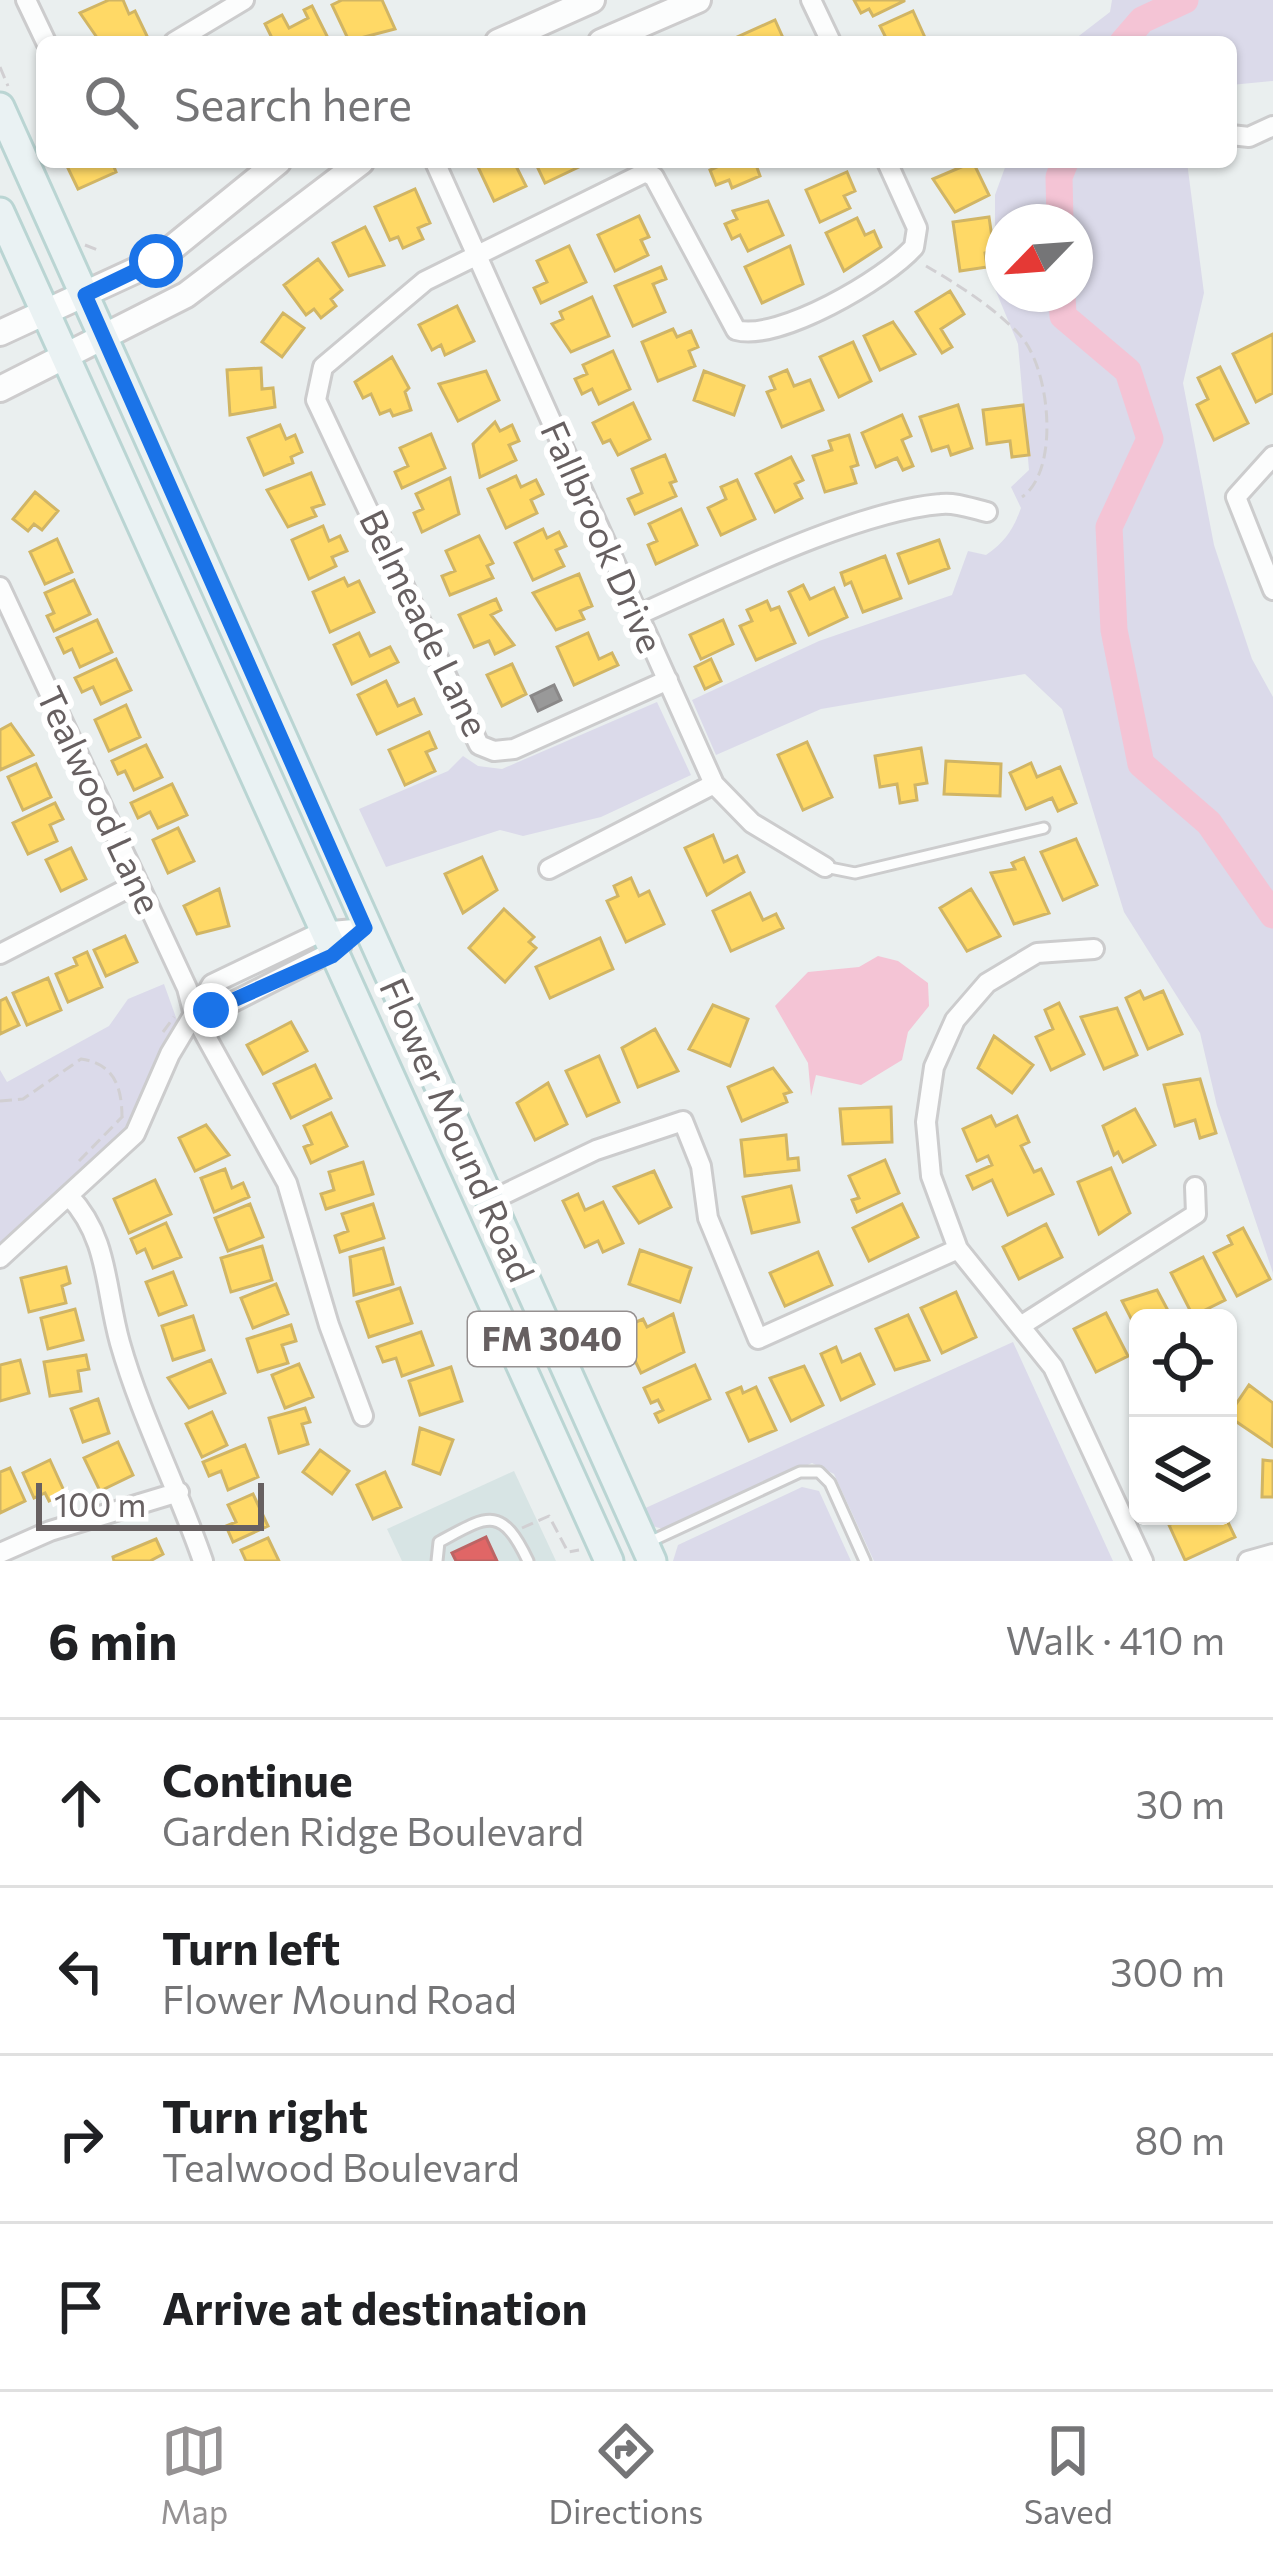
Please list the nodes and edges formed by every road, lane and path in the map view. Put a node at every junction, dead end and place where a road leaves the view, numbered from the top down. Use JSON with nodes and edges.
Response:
{"nodes":[{"id":1,"x":26,"y":0,"type":"edge"},
{"id":2,"x":244,"y":0,"type":"edge"},
{"id":3,"x":592,"y":0,"type":"edge"},
{"id":4,"x":698,"y":0,"type":"edge"},
{"id":5,"x":811,"y":0,"type":"edge"},
{"id":6,"x":43,"y":36,"type":"edge"},
{"id":7,"x":184,"y":36,"type":"edge"},
{"id":8,"x":511,"y":36,"type":"edge"},
{"id":9,"x":615,"y":36,"type":"edge"},
{"id":10,"x":828,"y":36,"type":"edge"},
{"id":11,"x":0,"y":106,"type":"edge"},
{"id":12,"x":1273,"y":126,"type":"edge"},
{"id":13,"x":1237,"y":136,"type":"edge"},
{"id":14,"x":271,"y":168,"type":"edge"},
{"id":15,"x":353,"y":168,"type":"edge"},
{"id":16,"x":438,"y":168,"type":"edge"},
{"id":17,"x":890,"y":168,"type":"edge"},
{"id":18,"x":0,"y":212,"type":"edge"},
{"id":19,"x":474,"y":253,"type":"junction"},
{"id":20,"x":926,"y":266,"type":"dead end"},
{"id":21,"x":85,"y":295,"type":"junction"},
{"id":22,"x":45,"y":313,"type":"junction"},
{"id":23,"x":0,"y":333,"type":"edge"},
{"id":24,"x":104,"y":337,"type":"junction"},
{"id":25,"x":65,"y":356,"type":"junction"},
{"id":26,"x":0,"y":389,"type":"edge"},
{"id":27,"x":1273,"y":455,"type":"edge"},
{"id":28,"x":1022,"y":497,"type":"dead end"},
{"id":29,"x":987,"y":512,"type":"dead end"},
{"id":30,"x":0,"y":587,"type":"edge"},
{"id":31,"x":1273,"y":590,"type":"edge"},
{"id":32,"x":638,"y":615,"type":"junction"},
{"id":33,"x":668,"y":680,"type":"junction"},
{"id":34,"x":714,"y":784,"type":"junction"},
{"id":35,"x":1045,"y":828,"type":"dead end"},
{"id":36,"x":825,"y":867,"type":"joint"},
{"id":37,"x":549,"y":869,"type":"dead end"},
{"id":38,"x":138,"y":884,"type":"junction"},
{"id":39,"x":365,"y":928,"type":"junction"},
{"id":40,"x":326,"y":944,"type":"junction"},
{"id":41,"x":1094,"y":949,"type":"dead end"},
{"id":42,"x":0,"y":954,"type":"edge"},
{"id":43,"x":194,"y":1015,"type":"junction"},
{"id":44,"x":160,"y":1038,"type":"dead end"},
{"id":45,"x":0,"y":1090,"type":"edge"},
{"id":46,"x":131,"y":1100,"type":"dead end"},
{"id":47,"x":2,"y":1101,"type":"edge"},
{"id":48,"x":122,"y":1120,"type":"junction"},
{"id":49,"x":76,"y":1164,"type":"dead end"},
{"id":50,"x":1195,"y":1187,"type":"dead end"},
{"id":51,"x":69,"y":1196,"type":"junction"},
{"id":52,"x":490,"y":1201,"type":"junction"},
{"id":53,"x":958,"y":1249,"type":"junction"},
{"id":54,"x":0,"y":1258,"type":"edge"},
{"id":55,"x":1022,"y":1325,"type":"junction"},
{"id":56,"x":363,"y":1416,"type":"dead end"},
{"id":57,"x":179,"y":1492,"type":"junction"},
{"id":58,"x":586,"y":1507,"type":"junction"},
{"id":59,"x":514,"y":1532,"type":"junction"},
{"id":60,"x":579,"y":1550,"type":"dead end"},
{"id":61,"x":0,"y":1552,"type":"edge"},
{"id":62,"x":648,"y":1552,"type":"edge"},
{"id":63,"x":1273,"y":1554,"type":"edge"},
{"id":64,"x":203,"y":1561,"type":"edge"},
{"id":65,"x":437,"y":1561,"type":"edge"},
{"id":66,"x":528,"y":1561,"type":"edge"},
{"id":67,"x":609,"y":1561,"type":"edge"},
{"id":68,"x":865,"y":1561,"type":"edge"},
{"id":69,"x":1143,"y":1561,"type":"edge"},
{"id":70,"x":1248,"y":1561,"type":"edge"}],
"edges":[{"from":1,"to":6,"type":"street"},
{"from":2,"to":7,"type":"street"},
{"from":3,"to":8,"type":"main road"},
{"from":4,"to":9,"type":"main road"},
{"from":5,"to":10,"type":"street"},
{"from":11,"to":21,"type":"main road","name":"Flower Mound Road","number":"FM 3040"},
{"from":12,"to":13,"type":"street"},
{"from":14,"to":21,"type":"main road"},
{"from":15,"to":24,"type":"main road"},
{"from":16,"to":19,"type":"street","name":"Fallbrook Drive"},
{"from":17,"to":19,"type":"street"},
{"from":18,"to":22,"type":"main road","name":"Flower Mound Road","number":"FM 3040"},
{"from":19,"to":32,"type":"street","name":"Fallbrook Drive"},
{"from":19,"to":33,"type":"street","name":"Belmeade Lane"},
{"from":20,"to":28,"type":"path"},
{"from":21,"to":22,"type":"main road"},
{"from":21,"to":24,"type":"main road","name":"Flower Mound Road","number":"FM 3040"},
{"from":22,"to":23,"type":"main road"},
{"from":22,"to":25,"type":"main road","name":"Flower Mound Road","number":"FM 3040"},
{"from":24,"to":25,"type":"main road"},
{"from":24,"to":39,"type":"main road","name":"Flower Mound Road","number":"FM 3040"},
{"from":25,"to":26,"type":"main road"},
{"from":25,"to":40,"type":"main road","name":"Flower Mound Road","number":"FM 3040"},
{"from":27,"to":31,"type":"street"},
{"from":29,"to":32,"type":"street"},
{"from":30,"to":38,"type":"street","name":"Tealwood Lane"},
{"from":32,"to":33,"type":"street","name":"Fallbrook Drive"},
{"from":33,"to":34,"type":"street","name":"Fallbrook Drive"},
{"from":34,"to":36,"type":"street","name":"Fallbrook Drive"},
{"from":34,"to":37,"type":"street"},
{"from":35,"to":36,"type":"lane"},
{"from":38,"to":42,"type":"street"},
{"from":38,"to":43,"type":"street","name":"Tealwood Lane"},
{"from":39,"to":40,"type":"street"},
{"from":39,"to":52,"type":"main road","name":"Flower Mound Road","number":"FM 3040"},
{"from":40,"to":43,"type":"street"},
{"from":40,"to":58,"type":"main road","name":"Flower Mound Road","number":"FM 3040"},
{"from":41,"to":53,"type":"street"},
{"from":43,"to":44,"type":"path"},
{"from":43,"to":51,"type":"street"},
{"from":43,"to":56,"type":"street","name":"Tealwood Lane"},
{"from":45,"to":47,"type":"path"},
{"from":46,"to":48,"type":"path"},
{"from":47,"to":48,"type":"path"},
{"from":48,"to":49,"type":"path"},
{"from":50,"to":55,"type":"street"},
{"from":51,"to":54,"type":"street"},
{"from":51,"to":57,"type":"street"},
{"from":52,"to":53,"type":"street"},
{"from":52,"to":62,"type":"main road","name":"Flower Mound Road","number":"FM 3040"},
{"from":53,"to":55,"type":"street"},
{"from":55,"to":69,"type":"street"},
{"from":57,"to":61,"type":"street"},
{"from":57,"to":64,"type":"street"},
{"from":58,"to":62,"type":"main road"},
{"from":58,"to":67,"type":"main road","name":"Flower Mound Road","number":"FM 3040"},
{"from":59,"to":60,"type":"path"},
{"from":59,"to":65,"type":"lane"},
{"from":59,"to":66,"type":"lane"},
{"from":62,"to":68,"type":"lane"},
{"from":63,"to":70,"type":"street"}]}
